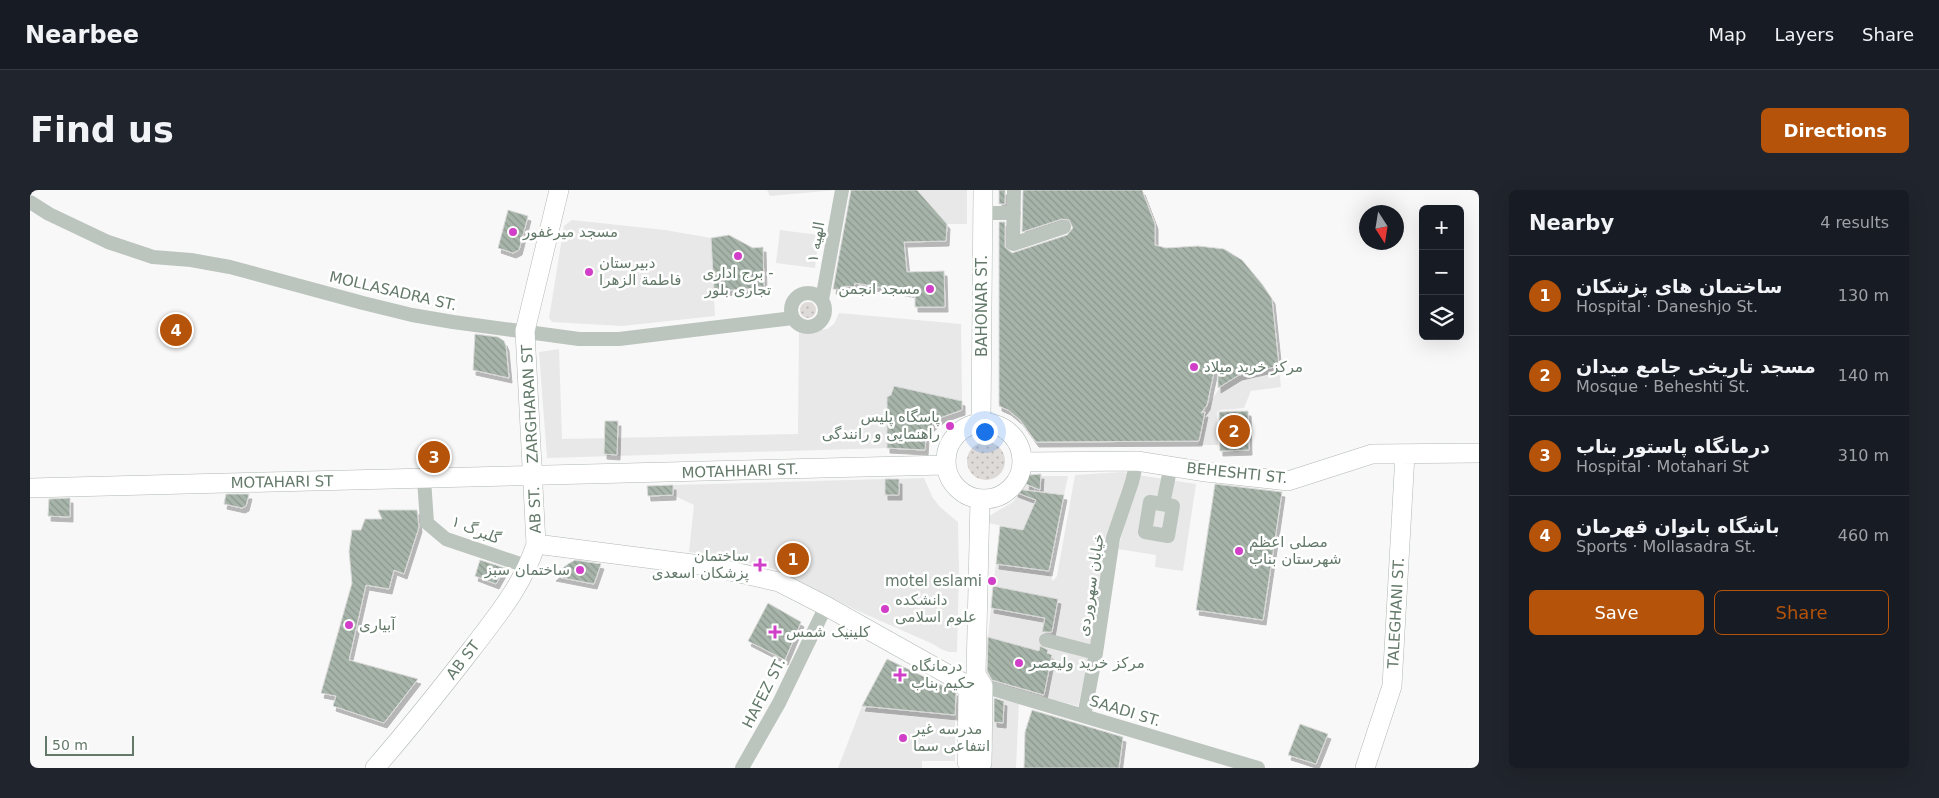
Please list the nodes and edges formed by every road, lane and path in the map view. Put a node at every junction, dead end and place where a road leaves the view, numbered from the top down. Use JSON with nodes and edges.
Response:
{"nodes":[{"id":1,"x":560,"y":190,"type":"edge"},
{"id":2,"x":842,"y":190,"type":"edge"},
{"id":3,"x":983,"y":190,"type":"edge"},
{"id":4,"x":1014,"y":190,"type":"edge"},
{"id":5,"x":30,"y":202,"type":"edge"},
{"id":6,"x":1014,"y":212,"type":"junction"},
{"id":7,"x":983,"y":213,"type":"junction"},
{"id":8,"x":1064,"y":227,"type":"dead end"},
{"id":9,"x":822,"y":300,"type":"junction"},
{"id":10,"x":793,"y":318,"type":"junction"},
{"id":11,"x":525,"y":331,"type":"junction"},
{"id":12,"x":981,"y":423,"type":"junction"},
{"id":13,"x":1479,"y":453,"type":"edge"},
{"id":14,"x":1405,"y":454,"type":"junction"},
{"id":15,"x":1137,"y":460,"type":"junction"},
{"id":16,"x":1023,"y":462,"type":"junction"},
{"id":17,"x":938,"y":465,"type":"junction"},
{"id":18,"x":1172,"y":465,"type":"junction"},
{"id":19,"x":534,"y":476,"type":"junction"},
{"id":20,"x":424,"y":479,"type":"junction"},
{"id":21,"x":30,"y":488,"type":"edge"},
{"id":22,"x":980,"y":499,"type":"junction"},
{"id":23,"x":1163,"y":504,"type":"dead end"},
{"id":24,"x":980,"y":521,"type":"junction"},
{"id":25,"x":536,"y":544,"type":"junction"},
{"id":26,"x":529,"y":567,"type":"junction"},
{"id":27,"x":826,"y":606,"type":"junction"},
{"id":28,"x":1046,"y":640,"type":"dead end"},
{"id":29,"x":1096,"y":653,"type":"junction"},
{"id":30,"x":975,"y":684,"type":"junction"},
{"id":31,"x":1084,"y":716,"type":"junction"},
{"id":32,"x":374,"y":768,"type":"edge"},
{"id":33,"x":742,"y":768,"type":"edge"},
{"id":34,"x":971,"y":768,"type":"edge"},
{"id":35,"x":978,"y":768,"type":"edge"},
{"id":36,"x":1258,"y":768,"type":"edge"},
{"id":37,"x":1365,"y":768,"type":"edge"}],
"edges":[{"from":1,"to":11,"type":"main road","name":"ZARGHARAN ST"},
{"from":2,"to":9,"type":"street","name":"الهیه ۱"},
{"from":3,"to":7,"type":"main road","name":"BAHONAR ST."},
{"from":4,"to":6,"type":"street"},
{"from":5,"to":11,"type":"street","name":"MOLLASADRA ST."},
{"from":6,"to":7,"type":"street"},
{"from":6,"to":8,"type":"street"},
{"from":7,"to":12,"type":"main road","name":"BAHONAR ST."},
{"from":9,"to":10,"type":"street"},
{"from":9,"to":10,"type":"street"},
{"from":10,"to":11,"type":"street","name":"MOLLASADRA ST."},
{"from":11,"to":19,"type":"main road","name":"ZARGHARAN ST"},
{"from":12,"to":16,"type":"main road"},
{"from":12,"to":17,"type":"main road"},
{"from":13,"to":14,"type":"main road","name":"BEHESHTI ST."},
{"from":14,"to":18,"type":"main road","name":"BEHESHTI ST."},
{"from":14,"to":37,"type":"main road","name":"TALEGHANI ST."},
{"from":15,"to":16,"type":"main road","name":"BEHESHTI ST."},
{"from":15,"to":18,"type":"main road","name":"BEHESHTI ST."},
{"from":15,"to":29,"type":"street","name":"خیابان سهروردی"},
{"from":16,"to":22,"type":"main road"},
{"from":17,"to":19,"type":"main road","name":"MOTAHHARI ST."},
{"from":17,"to":22,"type":"main road"},
{"from":17,"to":24,"type":"main road"},
{"from":18,"to":23,"type":"street"},
{"from":19,"to":20,"type":"main road","name":"MOTAHARI ST"},
{"from":19,"to":25,"type":"main road","name":"AB ST."},
{"from":20,"to":21,"type":"main road","name":"MOTAHARI ST"},
{"from":20,"to":26,"type":"street","name":"گلبرگ ۱"},
{"from":22,"to":24,"type":"main road"},
{"from":24,"to":30,"type":"main road"},
{"from":25,"to":26,"type":"main road","name":"AB ST"},
{"from":25,"to":27,"type":"main road"},
{"from":26,"to":32,"type":"main road","name":"AB ST"},
{"from":27,"to":30,"type":"main road"},
{"from":27,"to":33,"type":"street","name":"HAFEZ ST."},
{"from":28,"to":29,"type":"street"},
{"from":29,"to":31,"type":"street","name":"خیابان سهروردی"},
{"from":30,"to":31,"type":"street","name":"SAADI ST."},
{"from":30,"to":34,"type":"main road"},
{"from":30,"to":35,"type":"main road"},
{"from":31,"to":36,"type":"street","name":"SAADI ST."}]}
